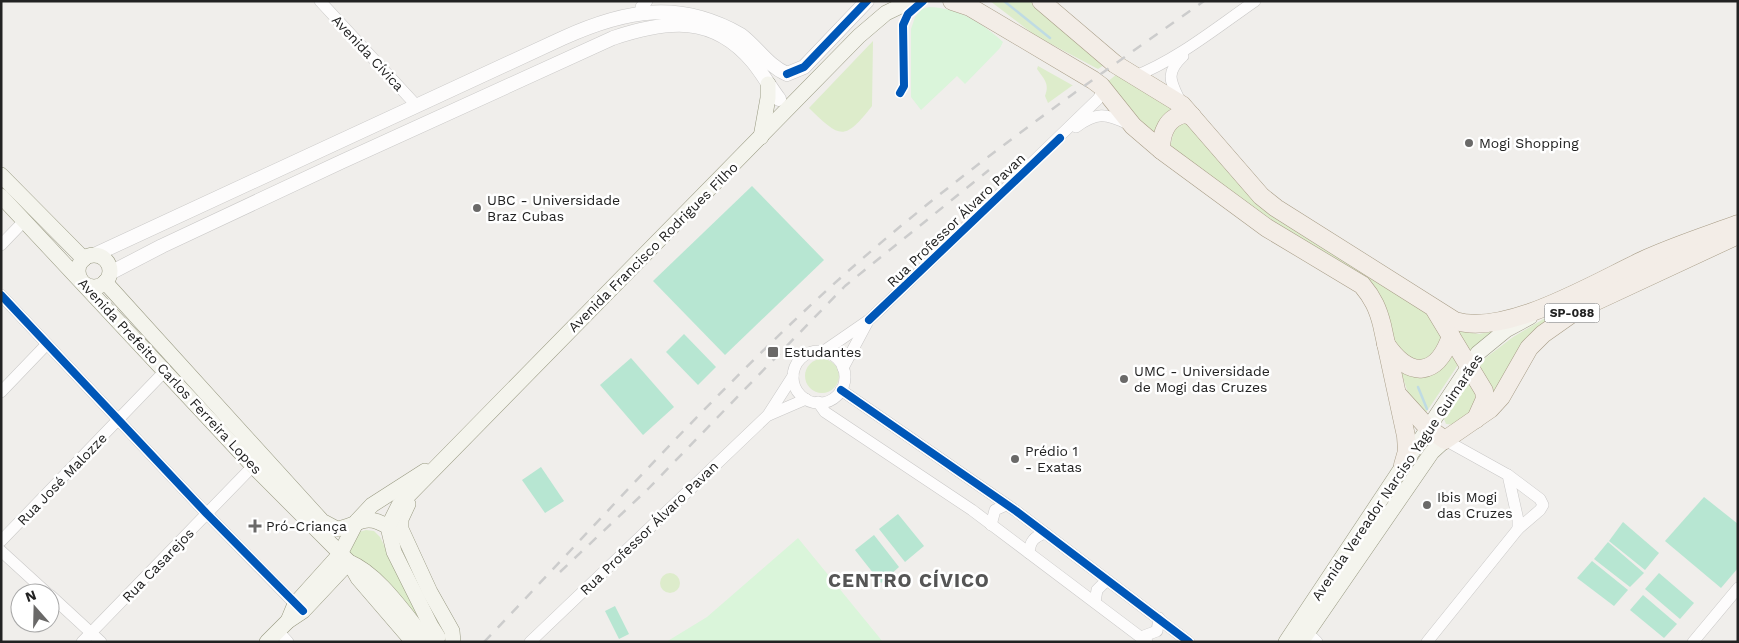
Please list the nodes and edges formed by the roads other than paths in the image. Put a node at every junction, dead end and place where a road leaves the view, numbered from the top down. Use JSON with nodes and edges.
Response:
{"nodes":[{"id":1,"x":320,"y":1,"type":"edge"},
{"id":2,"x":867,"y":1,"type":"edge"},
{"id":3,"x":885,"y":1,"type":"edge"},
{"id":4,"x":911,"y":1,"type":"edge"},
{"id":5,"x":952,"y":1,"type":"edge"},
{"id":6,"x":1041,"y":1,"type":"edge"},
{"id":7,"x":1255,"y":1,"type":"edge"},
{"id":8,"x":644,"y":4,"type":"edge"},
{"id":9,"x":609,"y":18,"type":"junction"},
{"id":10,"x":859,"y":36,"type":"junction"},
{"id":11,"x":616,"y":37,"type":"junction"},
{"id":12,"x":1197,"y":42,"type":"junction"},
{"id":13,"x":787,"y":74,"type":"junction"},
{"id":14,"x":1133,"y":77,"type":"junction"},
{"id":15,"x":768,"y":84,"type":"junction"},
{"id":16,"x":1101,"y":86,"type":"junction"},
{"id":17,"x":784,"y":104,"type":"junction"},
{"id":18,"x":416,"y":105,"type":"junction"},
{"id":19,"x":1187,"y":110,"type":"junction"},
{"id":20,"x":1133,"y":126,"type":"junction"},
{"id":21,"x":760,"y":138,"type":"junction"},
{"id":22,"x":1060,"y":138,"type":"junction"},
{"id":23,"x":337,"y":142,"type":"junction"},
{"id":24,"x":319,"y":150,"type":"junction"},
{"id":25,"x":1162,"y":150,"type":"junction"},
{"id":26,"x":341,"y":162,"type":"junction"},
{"id":27,"x":328,"y":168,"type":"junction"},
{"id":28,"x":1,"y":175,"type":"edge"},
{"id":29,"x":1,"y":196,"type":"edge"},
{"id":30,"x":25,"y":220,"type":"junction"},
{"id":31,"x":1738,"y":224,"type":"edge"},
{"id":32,"x":1738,"y":235,"type":"edge"},
{"id":33,"x":1,"y":245,"type":"edge"},
{"id":34,"x":89,"y":257,"type":"junction"},
{"id":35,"x":107,"y":278,"type":"junction"},
{"id":36,"x":82,"y":281,"type":"junction"},
{"id":37,"x":1,"y":295,"type":"edge"},
{"id":38,"x":1565,"y":299,"type":"junction"},
{"id":39,"x":1434,"y":308,"type":"junction"},
{"id":40,"x":869,"y":320,"type":"junction"},
{"id":41,"x":1451,"y":336,"type":"junction"},
{"id":42,"x":1386,"y":343,"type":"junction"},
{"id":43,"x":47,"y":344,"type":"junction"},
{"id":44,"x":824,"y":351,"type":"junction"},
{"id":45,"x":1469,"y":366,"type":"junction"},
{"id":46,"x":843,"y":368,"type":"junction"},
{"id":47,"x":164,"y":372,"type":"junction"},
{"id":48,"x":793,"y":376,"type":"junction"},
{"id":49,"x":841,"y":390,"type":"junction"},
{"id":50,"x":1,"y":392,"type":"edge"},
{"id":51,"x":1395,"y":392,"type":"junction"},
{"id":52,"x":812,"y":401,"type":"junction"},
{"id":53,"x":768,"y":415,"type":"junction"},
{"id":54,"x":1476,"y":419,"type":"junction"},
{"id":55,"x":120,"y":420,"type":"junction"},
{"id":56,"x":1428,"y":428,"type":"junction"},
{"id":57,"x":1445,"y":440,"type":"junction"},
{"id":58,"x":445,"y":458,"type":"junction"},
{"id":59,"x":254,"y":466,"type":"junction"},
{"id":60,"x":1404,"y":466,"type":"junction"},
{"id":61,"x":1508,"y":475,"type":"junction"},
{"id":62,"x":417,"y":488,"type":"junction"},
{"id":63,"x":1006,"y":505,"type":"junction"},
{"id":64,"x":207,"y":514,"type":"junction"},
{"id":65,"x":357,"y":522,"type":"junction"},
{"id":66,"x":991,"y":525,"type":"junction"},
{"id":67,"x":388,"y":527,"type":"junction"},
{"id":68,"x":1518,"y":529,"type":"junction"},
{"id":69,"x":1045,"y":533,"type":"junction"},
{"id":70,"x":1,"y":541,"type":"edge"},
{"id":71,"x":1,"y":551,"type":"edge"},
{"id":72,"x":1029,"y":553,"type":"junction"},
{"id":73,"x":345,"y":558,"type":"junction"},
{"id":74,"x":1107,"y":580,"type":"junction"},
{"id":75,"x":37,"y":583,"type":"edge"},
{"id":76,"x":1738,"y":588,"type":"edge"},
{"id":77,"x":1095,"y":602,"type":"junction"},
{"id":78,"x":60,"y":604,"type":"edge"},
{"id":79,"x":299,"y":608,"type":"junction"},
{"id":80,"x":1159,"y":618,"type":"junction"},
{"id":81,"x":91,"y":633,"type":"junction"},
{"id":82,"x":280,"y":634,"type":"edge"},
{"id":83,"x":1144,"y":639,"type":"edge"},
{"id":84,"x":1308,"y":639,"type":"edge"},
{"id":85,"x":440,"y":640,"type":"edge"},
{"id":86,"x":1186,"y":640,"type":"edge"},
{"id":87,"x":82,"y":642,"type":"edge"},
{"id":88,"x":101,"y":642,"type":"edge"},
{"id":89,"x":413,"y":642,"type":"edge"},
{"id":90,"x":530,"y":642,"type":"edge"},
{"id":91,"x":1170,"y":642,"type":"edge"},
{"id":92,"x":1286,"y":642,"type":"edge"},
{"id":93,"x":1427,"y":642,"type":"edge"},
{"id":94,"x":1693,"y":642,"type":"edge"}],
"edges":[{"from":1,"to":18,"type":"street","name":"Avenida Cívica"},
{"from":2,"to":13,"type":"street"},
{"from":3,"to":10,"type":"main road","name":"Avenida Francisco Rodrigues Filho"},
{"from":4,"to":10,"type":"main road","name":"Avenida Francisco Rodrigues Filho"},
{"from":5,"to":16,"type":"main road"},
{"from":6,"to":14,"type":"main road"},
{"from":7,"to":12,"type":"street"},
{"from":8,"to":9,"type":"street"},
{"from":8,"to":13,"type":"street"},
{"from":9,"to":11,"type":"street"},
{"from":9,"to":18,"type":"street"},
{"from":10,"to":17,"type":"main road","name":"Avenida Francisco Rodrigues Filho"},
{"from":11,"to":15,"type":"street"},
{"from":11,"to":26,"type":"street"},
{"from":12,"to":14,"type":"street"},
{"from":12,"to":19,"type":"street"},
{"from":13,"to":17,"type":"street"},
{"from":14,"to":19,"type":"main road"},
{"from":15,"to":17,"type":"street"},
{"from":15,"to":21,"type":"main road"},
{"from":16,"to":20,"type":"main road"},
{"from":16,"to":22,"type":"street","name":"Rua Professor Álvaro Pavan"},
{"from":17,"to":21,"type":"main road","name":"Avenida Francisco Rodrigues Filho"},
{"from":18,"to":23,"type":"street"},
{"from":19,"to":25,"type":"main road"},
{"from":19,"to":39,"type":"main road"},
{"from":20,"to":22,"type":"street","name":"Rua Professor Álvaro Pavan"},
{"from":20,"to":25,"type":"main road"},
{"from":21,"to":58,"type":"main road","name":"Avenida Francisco Rodrigues Filho"},
{"from":22,"to":40,"type":"street","name":"Rua Professor Álvaro Pavan"},
{"from":23,"to":24,"type":"street"},
{"from":23,"to":26,"type":"street"},
{"from":24,"to":27,"type":"street"},
{"from":24,"to":34,"type":"street"},
{"from":25,"to":42,"type":"main road"},
{"from":26,"to":27,"type":"street"},
{"from":27,"to":35,"type":"street"},
{"from":28,"to":34,"type":"main road","name":"Avenida Prefeito Carlos Ferreira Lopes"},
{"from":29,"to":30,"type":"main road","name":"Avenida Prefeito Carlos Ferreira Lopes"},
{"from":30,"to":33,"type":"street"},
{"from":30,"to":36,"type":"main road","name":"Avenida Prefeito Carlos Ferreira Lopes"},
{"from":31,"to":38,"type":"main road","name":"Avenida Vereador Narciso Yague Guimarães","number":"SP-088"},
{"from":32,"to":54,"type":"main road","name":"Avenida Vereador Narciso Yague Guimarães","number":"SP-088"},
{"from":34,"to":35,"type":"main road"},
{"from":34,"to":36,"type":"main road"},
{"from":35,"to":36,"type":"main road"},
{"from":35,"to":65,"type":"main road","name":"Avenida Prefeito Carlos Ferreira Lopes"},
{"from":36,"to":47,"type":"main road","name":"Avenida Prefeito Carlos Ferreira Lopes"},
{"from":37,"to":43,"type":"street"},
{"from":38,"to":39,"type":"main road"},
{"from":38,"to":45,"type":"main road","name":"Avenida Vereador Narciso Yague Guimarães","number":"SP-088"},
{"from":39,"to":41,"type":"main road"},
{"from":40,"to":44,"type":"street","name":"Rua Professor Álvaro Pavan"},
{"from":40,"to":46,"type":"street","name":"Rua Professor Álvaro Pavan"},
{"from":41,"to":42,"type":"main road"},
{"from":41,"to":45,"type":"main road"},
{"from":42,"to":51,"type":"main road"},
{"from":43,"to":50,"type":"street"},
{"from":43,"to":55,"type":"street"},
{"from":44,"to":46,"type":"street"},
{"from":44,"to":48,"type":"street"},
{"from":45,"to":54,"type":"main road"},
{"from":45,"to":56,"type":"main road","name":"Avenida Vereador Narciso Yague Guimarães","number":"SP-088"},
{"from":46,"to":49,"type":"street"},
{"from":47,"to":55,"type":"street","name":"Rua José Malozze"},
{"from":47,"to":59,"type":"main road","name":"Avenida Prefeito Carlos Ferreira Lopes"},
{"from":48,"to":52,"type":"street"},
{"from":48,"to":53,"type":"street","name":"Rua Professor Álvaro Pavan"},
{"from":49,"to":52,"type":"street"},
{"from":49,"to":63,"type":"street"},
{"from":51,"to":56,"type":"main road"},
{"from":51,"to":60,"type":"main road"},
{"from":52,"to":53,"type":"street","name":"Rua Professor Álvaro Pavan"},
{"from":52,"to":66,"type":"street"},
{"from":53,"to":90,"type":"street","name":"Rua Professor Álvaro Pavan"},
{"from":54,"to":57,"type":"main road","name":"Avenida Vereador Narciso Yague Guimarães","number":"SP-088"},
{"from":55,"to":64,"type":"street"},
{"from":55,"to":70,"type":"street","name":"Rua José Malozze"},
{"from":56,"to":57,"type":"main road"},
{"from":56,"to":60,"type":"main road","name":"Avenida Vereador Narciso Yague Guimarães","number":"SP-088"},
{"from":57,"to":61,"type":"street"},
{"from":57,"to":84,"type":"main road","name":"Avenida Vereador Narciso Yague Guimarães","number":"SP-088"},
{"from":58,"to":62,"type":"main road","name":"Avenida Francisco Rodrigues Filho"},
{"from":58,"to":65,"type":"main road","name":"Avenida Francisco Rodrigues Filho"},
{"from":59,"to":64,"type":"street","name":"Rua Casarejos"},
{"from":59,"to":73,"type":"main road","name":"Avenida Prefeito Carlos Ferreira Lopes"},
{"from":60,"to":92,"type":"main road","name":"Avenida Vereador Narciso Yague Guimarães","number":"SP-088"},
{"from":61,"to":68,"type":"street"},
{"from":61,"to":68,"type":"street"},
{"from":62,"to":67,"type":"main road","name":"Avenida Francisco Rodrigues Filho"},
{"from":62,"to":85,"type":"main road"},
{"from":63,"to":66,"type":"street"},
{"from":63,"to":69,"type":"street"},
{"from":64,"to":79,"type":"street"},
{"from":64,"to":81,"type":"street","name":"Rua Casarejos"},
{"from":65,"to":67,"type":"main road","name":"Avenida Prefeito Carlos Ferreira Lopes"},
{"from":65,"to":73,"type":"main road","name":"Avenida Francisco Rodrigues Filho"},
{"from":66,"to":72,"type":"street"},
{"from":67,"to":85,"type":"main road"},
{"from":68,"to":93,"type":"street"},
{"from":69,"to":72,"type":"street"},
{"from":69,"to":74,"type":"street"},
{"from":71,"to":75,"type":"street"},
{"from":72,"to":77,"type":"street"},
{"from":73,"to":79,"type":"main road","name":"Avenida Francisco Rodrigues Filho"},
{"from":73,"to":85,"type":"main road"},
{"from":73,"to":89,"type":"main road"},
{"from":74,"to":77,"type":"street"},
{"from":74,"to":80,"type":"street"},
{"from":76,"to":94,"type":"street"},
{"from":77,"to":83,"type":"street"},
{"from":78,"to":81,"type":"street"},
{"from":79,"to":82,"type":"main road","name":"Avenida Francisco Rodrigues Filho"},
{"from":80,"to":83,"type":"street"},
{"from":80,"to":86,"type":"street"},
{"from":81,"to":87,"type":"street","name":"Rua Casarejos"},
{"from":81,"to":88,"type":"street"},
{"from":86,"to":91,"type":"street"}]}
